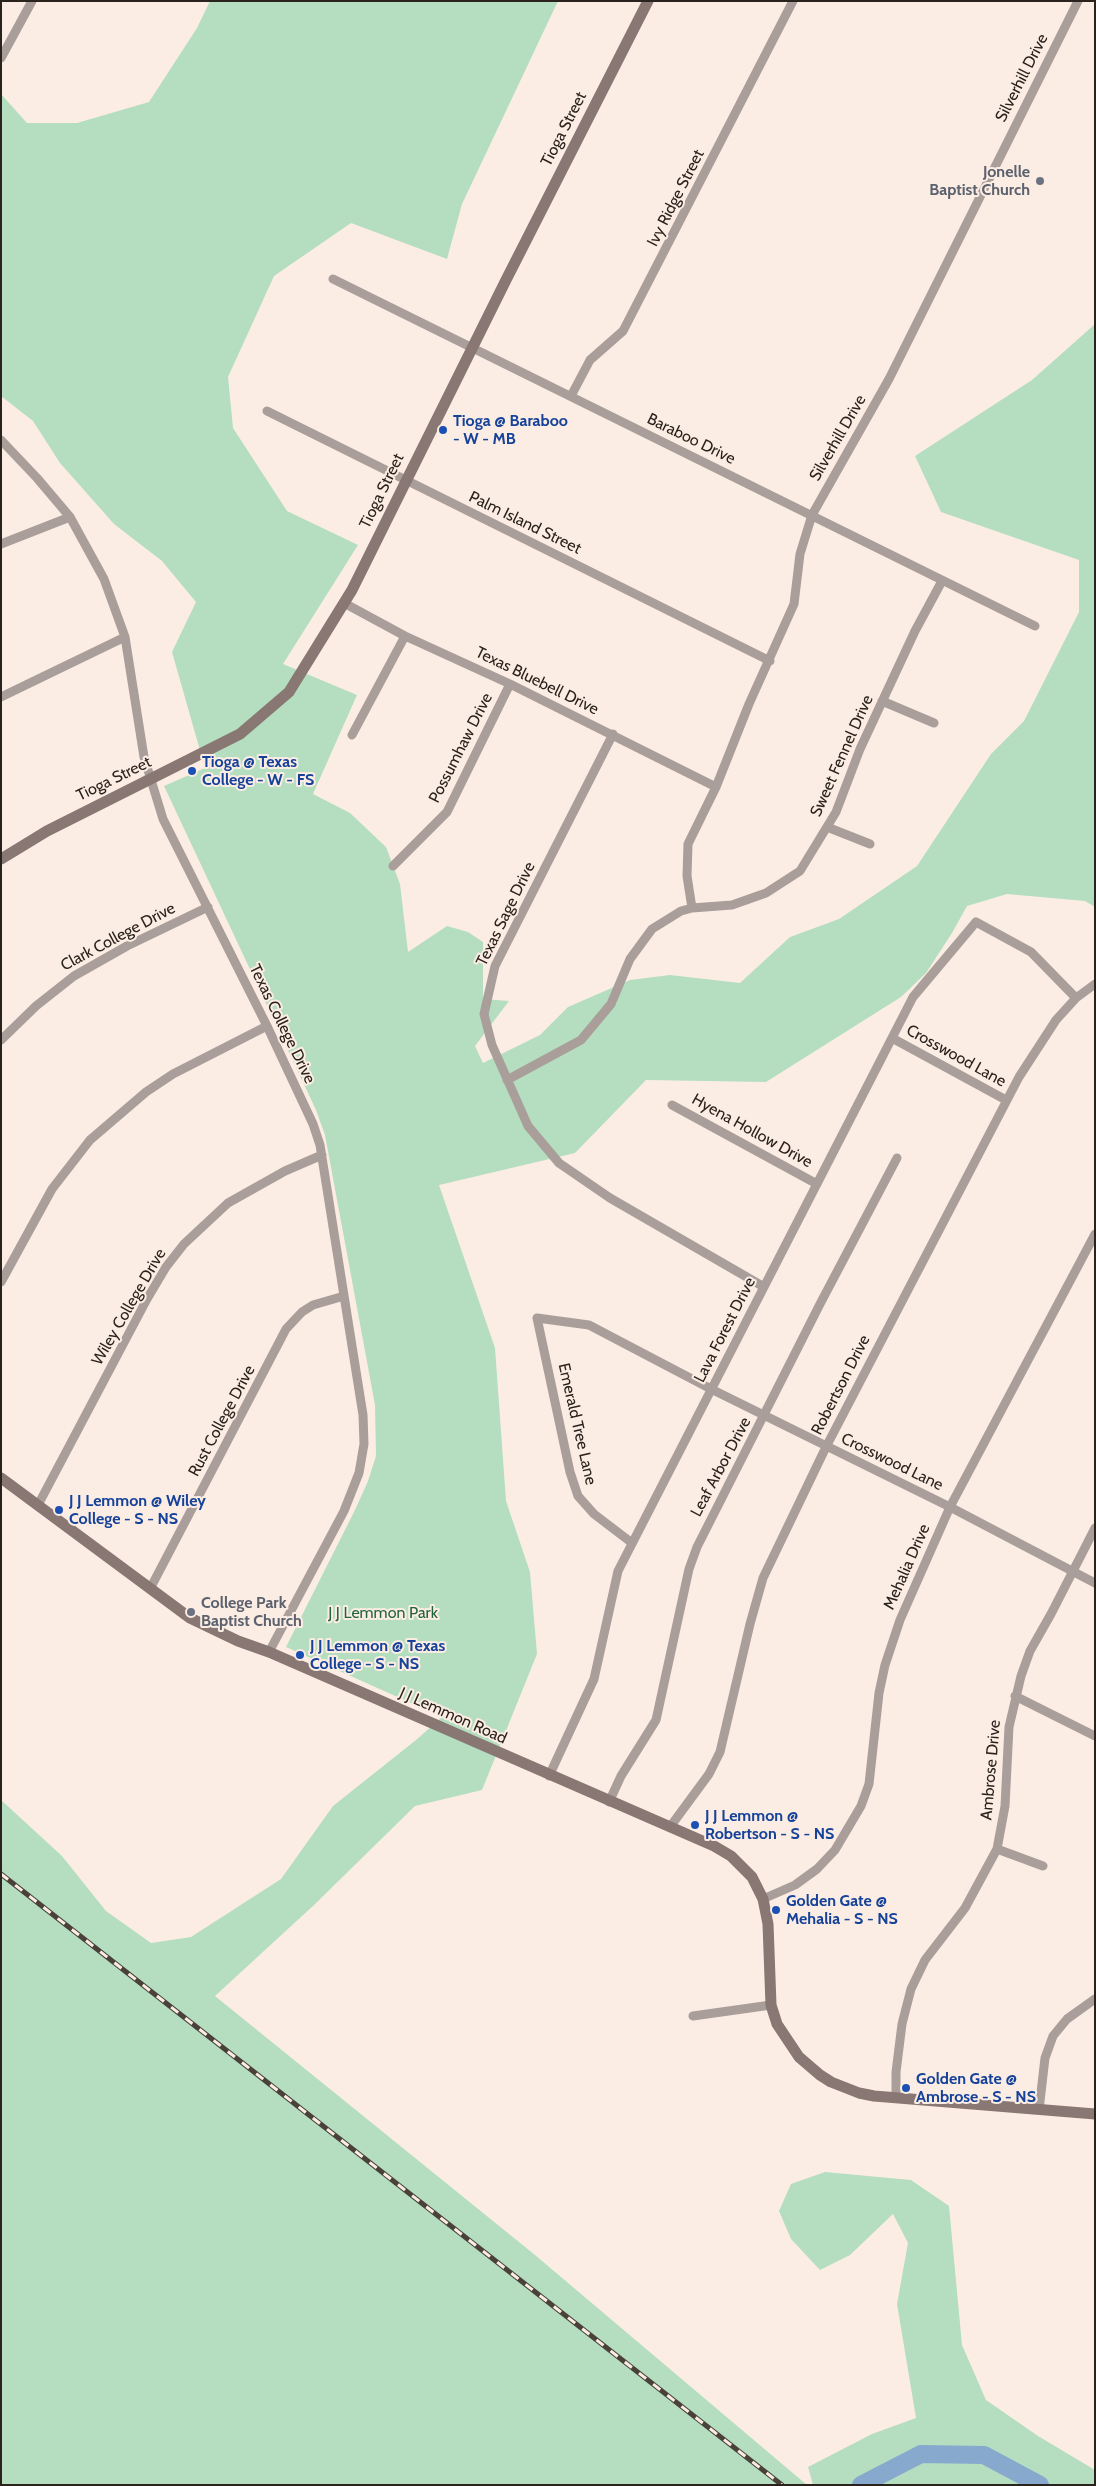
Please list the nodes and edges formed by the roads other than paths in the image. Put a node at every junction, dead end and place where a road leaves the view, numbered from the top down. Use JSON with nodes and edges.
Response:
{"nodes":[{"id":1,"x":32,"y":1,"type":"edge"},
{"id":2,"x":648,"y":1,"type":"edge"},
{"id":3,"x":793,"y":1,"type":"edge"},
{"id":4,"x":1078,"y":1,"type":"edge"},
{"id":5,"x":1,"y":58,"type":"edge"},
{"id":6,"x":333,"y":279,"type":"dead end"},
{"id":7,"x":473,"y":348,"type":"junction"},
{"id":8,"x":571,"y":396,"type":"junction"},
{"id":9,"x":267,"y":411,"type":"dead end"},
{"id":10,"x":1,"y":440,"type":"edge"},
{"id":11,"x":405,"y":481,"type":"junction"},
{"id":12,"x":812,"y":515,"type":"junction"},
{"id":13,"x":70,"y":517,"type":"junction"},
{"id":14,"x":1,"y":544,"type":"edge"},
{"id":15,"x":942,"y":581,"type":"junction"},
{"id":16,"x":344,"y":603,"type":"junction"},
{"id":17,"x":1035,"y":626,"type":"dead end"},
{"id":18,"x":405,"y":636,"type":"junction"},
{"id":19,"x":125,"y":637,"type":"junction"},
{"id":20,"x":770,"y":661,"type":"junction"},
{"id":21,"x":510,"y":684,"type":"junction"},
{"id":22,"x":1,"y":697,"type":"edge"},
{"id":23,"x":882,"y":701,"type":"junction"},
{"id":24,"x":934,"y":724,"type":"dead end"},
{"id":25,"x":614,"y":734,"type":"junction"},
{"id":26,"x":352,"y":735,"type":"dead end"},
{"id":27,"x":151,"y":780,"type":"junction"},
{"id":28,"x":716,"y":787,"type":"junction"},
{"id":29,"x":827,"y":827,"type":"junction"},
{"id":30,"x":870,"y":844,"type":"dead end"},
{"id":31,"x":1,"y":859,"type":"edge"},
{"id":32,"x":393,"y":866,"type":"dead end"},
{"id":33,"x":208,"y":908,"type":"junction"},
{"id":34,"x":692,"y":908,"type":"junction"},
{"id":35,"x":1095,"y":984,"type":"edge"},
{"id":36,"x":1076,"y":998,"type":"junction"},
{"id":37,"x":267,"y":1026,"type":"junction"},
{"id":38,"x":892,"y":1038,"type":"junction"},
{"id":39,"x":1,"y":1040,"type":"edge"},
{"id":40,"x":507,"y":1080,"type":"junction"},
{"id":41,"x":1006,"y":1100,"type":"junction"},
{"id":42,"x":672,"y":1105,"type":"dead end"},
{"id":43,"x":322,"y":1155,"type":"junction"},
{"id":44,"x":897,"y":1158,"type":"dead end"},
{"id":45,"x":817,"y":1184,"type":"junction"},
{"id":46,"x":1095,"y":1234,"type":"edge"},
{"id":47,"x":1,"y":1282,"type":"edge"},
{"id":48,"x":764,"y":1287,"type":"junction"},
{"id":49,"x":344,"y":1296,"type":"junction"},
{"id":50,"x":538,"y":1318,"type":"joint"},
{"id":51,"x":711,"y":1389,"type":"junction"},
{"id":52,"x":766,"y":1414,"type":"junction"},
{"id":53,"x":826,"y":1447,"type":"junction"},
{"id":54,"x":1,"y":1478,"type":"edge"},
{"id":55,"x":38,"y":1505,"type":"junction"},
{"id":56,"x":950,"y":1507,"type":"junction"},
{"id":57,"x":1095,"y":1528,"type":"edge"},
{"id":58,"x":632,"y":1543,"type":"junction"},
{"id":59,"x":1072,"y":1571,"type":"junction"},
{"id":60,"x":1095,"y":1583,"type":"edge"},
{"id":61,"x":151,"y":1587,"type":"junction"},
{"id":62,"x":269,"y":1652,"type":"junction"},
{"id":63,"x":1015,"y":1696,"type":"junction"},
{"id":64,"x":1095,"y":1736,"type":"edge"},
{"id":65,"x":549,"y":1776,"type":"junction"},
{"id":66,"x":610,"y":1802,"type":"junction"},
{"id":67,"x":670,"y":1827,"type":"junction"},
{"id":68,"x":997,"y":1848,"type":"junction"},
{"id":69,"x":1043,"y":1866,"type":"dead end"},
{"id":70,"x":763,"y":1900,"type":"junction"},
{"id":71,"x":1095,"y":1999,"type":"edge"},
{"id":72,"x":771,"y":2005,"type":"junction"},
{"id":73,"x":693,"y":2016,"type":"dead end"},
{"id":74,"x":896,"y":2097,"type":"junction"},
{"id":75,"x":1039,"y":2110,"type":"junction"},
{"id":76,"x":1095,"y":2114,"type":"edge"}],
"edges":[{"from":1,"to":5,"type":"street"},
{"from":2,"to":7,"type":"street","name":"Tioga Street"},
{"from":3,"to":8,"type":"street","name":"Ivy Ridge Street"},
{"from":4,"to":12,"type":"street","name":"Silverhill Drive"},
{"from":6,"to":7,"type":"street","name":"Baraboo Drive"},
{"from":7,"to":8,"type":"street","name":"Baraboo Drive"},
{"from":7,"to":11,"type":"street","name":"Tioga Street"},
{"from":8,"to":12,"type":"street","name":"Baraboo Drive"},
{"from":9,"to":11,"type":"street","name":"Palm Island Street"},
{"from":10,"to":13,"type":"street","name":"Texas College Drive"},
{"from":11,"to":16,"type":"street","name":"Tioga Street"},
{"from":11,"to":20,"type":"street","name":"Palm Island Street"},
{"from":12,"to":15,"type":"street","name":"Baraboo Drive"},
{"from":12,"to":20,"type":"street","name":"Silverhill Drive"},
{"from":13,"to":14,"type":"street"},
{"from":13,"to":19,"type":"street","name":"Texas College Drive"},
{"from":15,"to":17,"type":"street","name":"Baraboo Drive"},
{"from":15,"to":23,"type":"street","name":"Sweet Fennel Drive"},
{"from":16,"to":18,"type":"street","name":"Texas Bluebell Drive"},
{"from":16,"to":27,"type":"street","name":"Tioga Street"},
{"from":18,"to":21,"type":"street","name":"Texas Bluebell Drive"},
{"from":18,"to":26,"type":"street"},
{"from":19,"to":22,"type":"street"},
{"from":19,"to":27,"type":"street","name":"Texas College Drive"},
{"from":20,"to":28,"type":"street","name":"Silverhill Drive"},
{"from":21,"to":25,"type":"street","name":"Texas Bluebell Drive"},
{"from":21,"to":32,"type":"street","name":"Possumhaw Drive"},
{"from":23,"to":24,"type":"street"},
{"from":23,"to":29,"type":"street","name":"Sweet Fennel Drive"},
{"from":25,"to":28,"type":"street","name":"Texas Bluebell Drive"},
{"from":25,"to":40,"type":"street","name":"Texas Sage Drive"},
{"from":27,"to":31,"type":"street","name":"Tioga Street"},
{"from":27,"to":33,"type":"street","name":"Texas College Drive"},
{"from":28,"to":34,"type":"street","name":"Silverhill Drive"},
{"from":29,"to":30,"type":"street"},
{"from":29,"to":34,"type":"street","name":"Sweet Fennel Drive"},
{"from":33,"to":37,"type":"street","name":"Texas College Drive"},
{"from":33,"to":39,"type":"street","name":"Clark College Drive"},
{"from":34,"to":40,"type":"street","name":"Sweet Fennel Drive"},
{"from":35,"to":36,"type":"street","name":"Robertson Drive"},
{"from":36,"to":38,"type":"street","name":"Lava Forest Drive"},
{"from":36,"to":41,"type":"street","name":"Robertson Drive"},
{"from":37,"to":43,"type":"street","name":"Texas College Drive"},
{"from":37,"to":47,"type":"street"},
{"from":38,"to":41,"type":"street","name":"Crosswood Lane"},
{"from":38,"to":45,"type":"street","name":"Lava Forest Drive"},
{"from":40,"to":48,"type":"street","name":"Texas Sage Drive"},
{"from":41,"to":53,"type":"street","name":"Robertson Drive"},
{"from":42,"to":45,"type":"street","name":"Hyena Hollow Drive"},
{"from":43,"to":49,"type":"street","name":"Texas College Drive"},
{"from":43,"to":55,"type":"street","name":"Wiley College Drive"},
{"from":44,"to":52,"type":"street","name":"Leaf Arbor Drive"},
{"from":45,"to":48,"type":"street","name":"Lava Forest Drive"},
{"from":46,"to":56,"type":"street","name":"Mehalia Drive"},
{"from":48,"to":51,"type":"street","name":"Lava Forest Drive"},
{"from":49,"to":61,"type":"street","name":"Rust College Drive"},
{"from":49,"to":62,"type":"street","name":"Texas College Drive"},
{"from":50,"to":51,"type":"street","name":"Crosswood Lane"},
{"from":50,"to":58,"type":"street","name":"Emerald Tree Lane"},
{"from":51,"to":52,"type":"street","name":"Crosswood Lane"},
{"from":51,"to":58,"type":"street","name":"Lava Forest Drive"},
{"from":52,"to":53,"type":"street","name":"Crosswood Lane"},
{"from":52,"to":66,"type":"street","name":"Leaf Arbor Drive"},
{"from":53,"to":56,"type":"street","name":"Crosswood Lane"},
{"from":53,"to":67,"type":"street","name":"Robertson Drive"},
{"from":54,"to":55,"type":"street","name":"J J Lemmon Road"},
{"from":55,"to":61,"type":"street","name":"J J Lemmon Road"},
{"from":56,"to":59,"type":"street","name":"Crosswood Lane"},
{"from":56,"to":70,"type":"street","name":"Mehalia Drive"},
{"from":57,"to":59,"type":"street","name":"Ambrose Drive"},
{"from":58,"to":65,"type":"street","name":"Lava Forest Drive"},
{"from":59,"to":60,"type":"street","name":"Crosswood Lane"},
{"from":59,"to":63,"type":"street","name":"Ambrose Drive"},
{"from":61,"to":62,"type":"street","name":"J J Lemmon Road"},
{"from":62,"to":65,"type":"street","name":"J J Lemmon Road"},
{"from":63,"to":64,"type":"street"},
{"from":63,"to":68,"type":"street","name":"Ambrose Drive"},
{"from":65,"to":66,"type":"street","name":"J J Lemmon Road"},
{"from":66,"to":67,"type":"street","name":"J J Lemmon Road"},
{"from":67,"to":70,"type":"street","name":"J J Lemmon Road"},
{"from":68,"to":69,"type":"street"},
{"from":68,"to":74,"type":"street","name":"Ambrose Drive"},
{"from":70,"to":72,"type":"street","name":"J J Lemmon Road"},
{"from":71,"to":75,"type":"street"},
{"from":72,"to":73,"type":"street"},
{"from":72,"to":74,"type":"street"},
{"from":74,"to":75,"type":"street"},
{"from":75,"to":76,"type":"street"}]}
